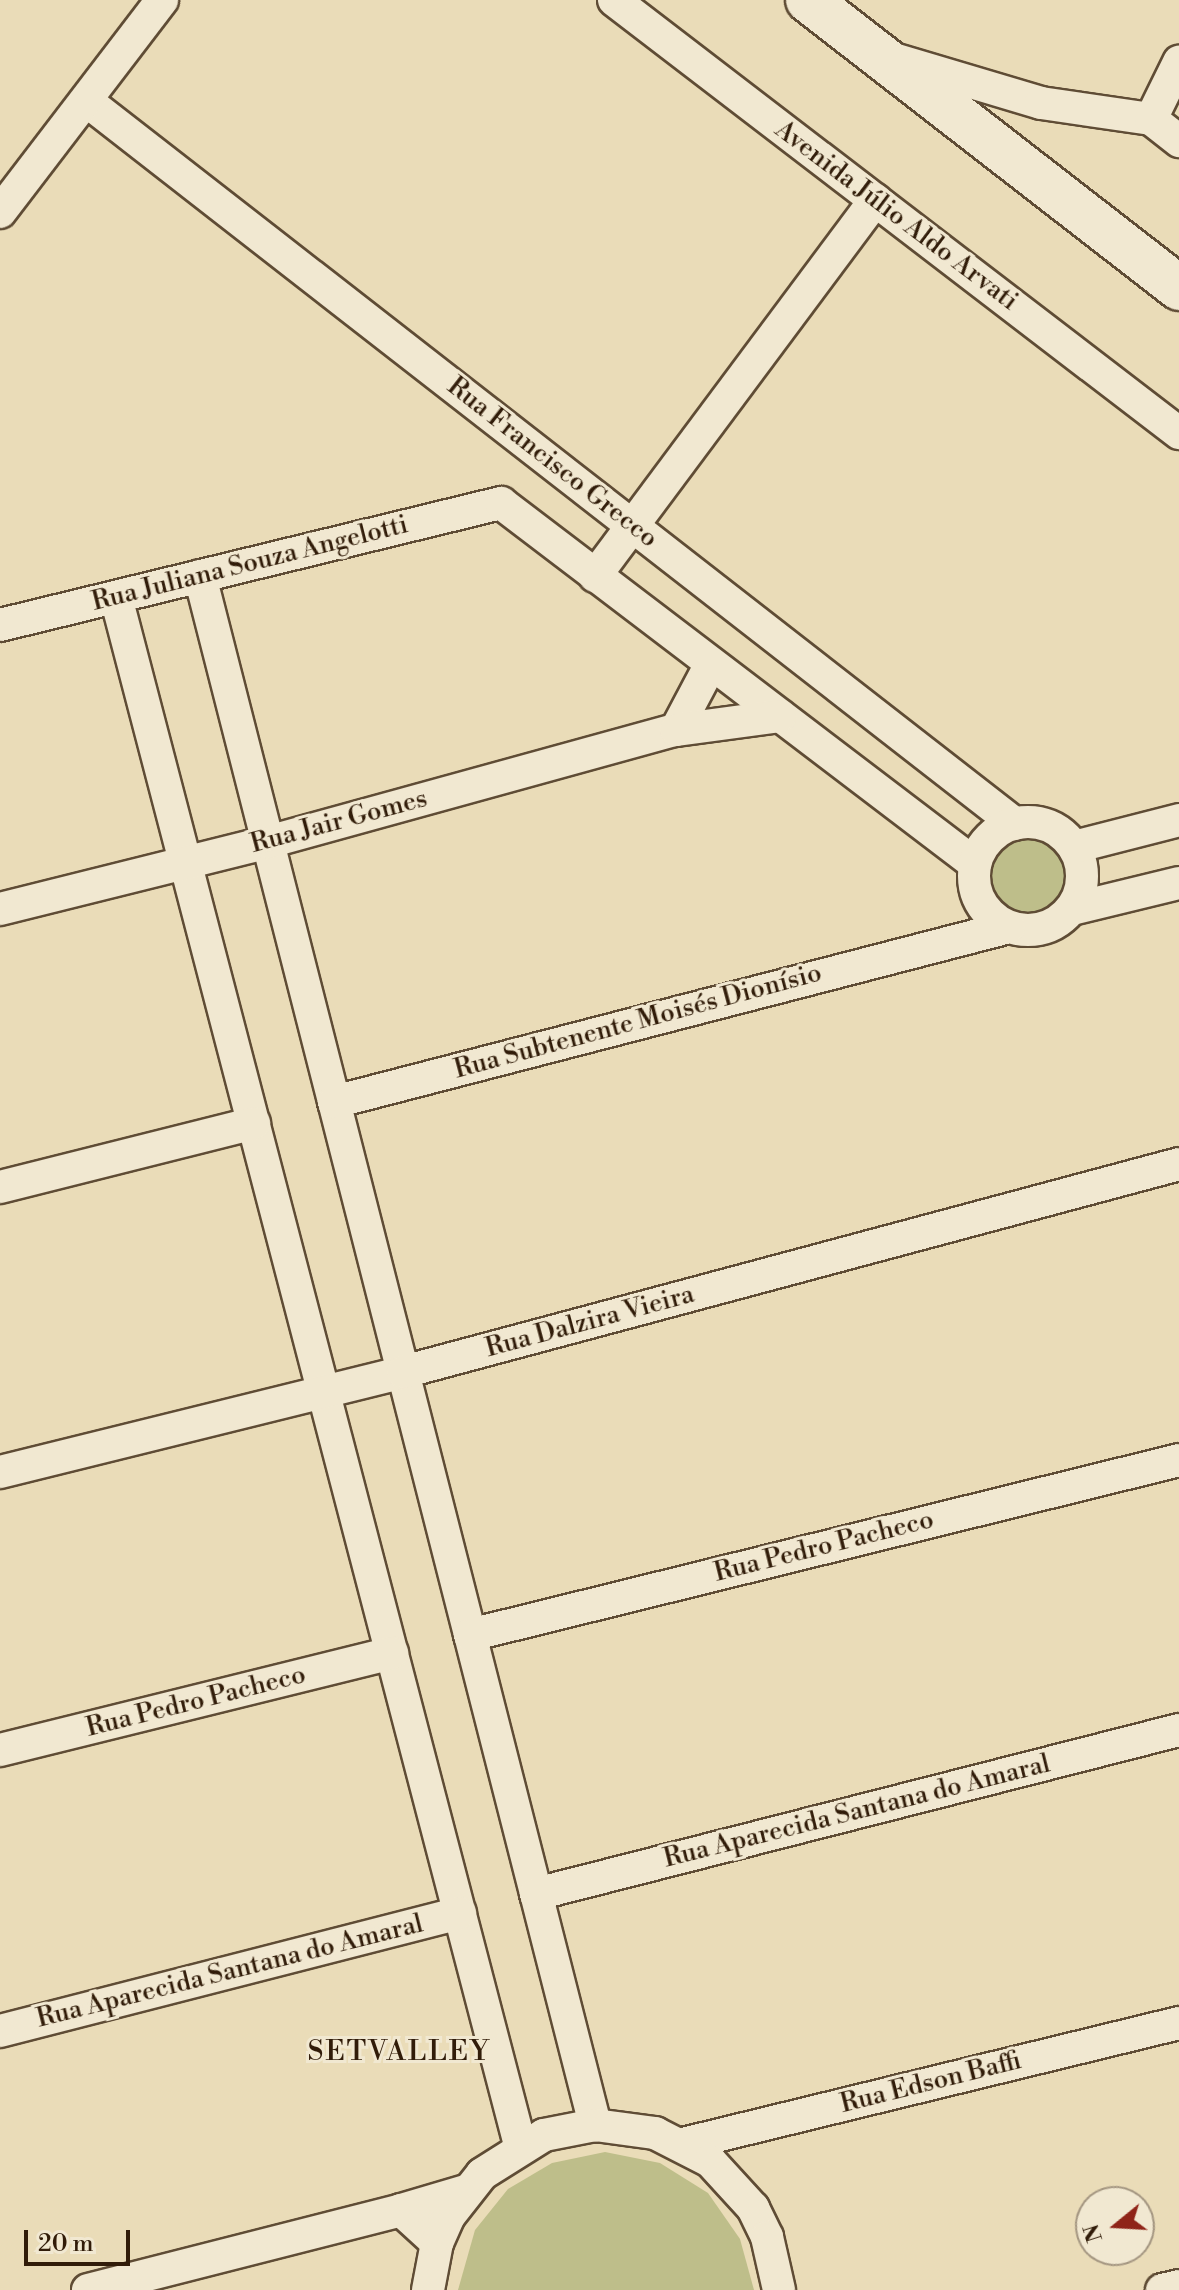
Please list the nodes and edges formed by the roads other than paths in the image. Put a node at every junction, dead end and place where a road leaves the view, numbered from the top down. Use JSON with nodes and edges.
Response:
{"nodes":[{"id":1,"x":162,"y":0,"type":"edge"},
{"id":2,"x":614,"y":0,"type":"edge"},
{"id":3,"x":808,"y":0,"type":"edge"},
{"id":4,"x":880,"y":55,"type":"junction"},
{"id":5,"x":1179,"y":62,"type":"edge"},
{"id":6,"x":88,"y":102,"type":"junction"},
{"id":7,"x":1151,"y":119,"type":"junction"},
{"id":8,"x":1179,"y":141,"type":"edge"},
{"id":9,"x":875,"y":200,"type":"junction"},
{"id":10,"x":0,"y":212,"type":"edge"},
{"id":11,"x":1179,"y":288,"type":"edge"},
{"id":12,"x":1179,"y":433,"type":"edge"},
{"id":13,"x":633,"y":526,"type":"junction"},
{"id":14,"x":200,"y":576,"type":"junction"},
{"id":15,"x":595,"y":576,"type":"junction"},
{"id":16,"x":116,"y":597,"type":"junction"},
{"id":17,"x":0,"y":625,"type":"edge"},
{"id":18,"x":711,"y":664,"type":"junction"},
{"id":19,"x":780,"y":716,"type":"junction"},
{"id":20,"x":676,"y":730,"type":"junction"},
{"id":21,"x":1179,"y":820,"type":"edge"},
{"id":22,"x":1015,"y":824,"type":"junction"},
{"id":23,"x":268,"y":842,"type":"junction"},
{"id":24,"x":1074,"y":847,"type":"junction"},
{"id":25,"x":186,"y":863,"type":"junction"},
{"id":26,"x":975,"y":864,"type":"junction"},
{"id":27,"x":1179,"y":883,"type":"edge"},
{"id":28,"x":983,"y":908,"type":"junction"},
{"id":29,"x":0,"y":909,"type":"edge"},
{"id":30,"x":1072,"y":909,"type":"junction"},
{"id":31,"x":1009,"y":927,"type":"junction"},
{"id":32,"x":942,"y":941,"type":"junction"},
{"id":33,"x":334,"y":1102,"type":"junction"},
{"id":34,"x":254,"y":1123,"type":"junction"},
{"id":35,"x":1179,"y":1164,"type":"edge"},
{"id":36,"x":0,"y":1187,"type":"edge"},
{"id":37,"x":403,"y":1372,"type":"junction"},
{"id":38,"x":324,"y":1391,"type":"junction"},
{"id":39,"x":1179,"y":1460,"type":"edge"},
{"id":40,"x":0,"y":1472,"type":"edge"},
{"id":41,"x":470,"y":1635,"type":"junction"},
{"id":42,"x":392,"y":1653,"type":"junction"},
{"id":43,"x":1179,"y":1730,"type":"edge"},
{"id":44,"x":0,"y":1750,"type":"edge"},
{"id":45,"x":536,"y":1894,"type":"junction"},
{"id":46,"x":460,"y":1913,"type":"junction"},
{"id":47,"x":1179,"y":2023,"type":"edge"},
{"id":48,"x":0,"y":2031,"type":"edge"},
{"id":49,"x":595,"y":2125,"type":"junction"},
{"id":50,"x":683,"y":2144,"type":"junction"},
{"id":51,"x":520,"y":2145,"type":"junction"},
{"id":52,"x":465,"y":2191,"type":"junction"},
{"id":53,"x":401,"y":2210,"type":"junction"},
{"id":54,"x":437,"y":2243,"type":"junction"},
{"id":55,"x":1179,"y":2286,"type":"edge"},
{"id":56,"x":88,"y":2290,"type":"edge"},
{"id":57,"x":428,"y":2290,"type":"edge"},
{"id":58,"x":779,"y":2290,"type":"edge"},
{"id":59,"x":1162,"y":2290,"type":"edge"}],
"edges":[{"from":1,"to":6,"type":"street"},
{"from":2,"to":9,"type":"street","name":"Avenida Júlio Aldo Arvati"},
{"from":3,"to":4,"type":"main road"},
{"from":4,"to":7,"type":"street"},
{"from":4,"to":11,"type":"main road"},
{"from":5,"to":7,"type":"street"},
{"from":6,"to":10,"type":"street"},
{"from":6,"to":13,"type":"street","name":"Rua Francisco Grecco"},
{"from":7,"to":8,"type":"street"},
{"from":9,"to":12,"type":"street","name":"Avenida Júlio Aldo Arvati"},
{"from":9,"to":13,"type":"street"},
{"from":13,"to":15,"type":"street"},
{"from":13,"to":22,"type":"street","name":"Rua Francisco Grecco"},
{"from":14,"to":15,"type":"street","name":"Rua Juliana Souza Angelotti"},
{"from":14,"to":16,"type":"street","name":"Rua Juliana Souza Angelotti"},
{"from":14,"to":23,"type":"street"},
{"from":15,"to":18,"type":"street"},
{"from":16,"to":17,"type":"street","name":"Rua Juliana Souza Angelotti"},
{"from":16,"to":25,"type":"street"},
{"from":18,"to":19,"type":"street"},
{"from":18,"to":20,"type":"street"},
{"from":19,"to":20,"type":"street","name":"Rua Jair Gomes"},
{"from":19,"to":26,"type":"street"},
{"from":20,"to":23,"type":"street","name":"Rua Jair Gomes"},
{"from":21,"to":24,"type":"street"},
{"from":22,"to":24,"type":"street"},
{"from":22,"to":26,"type":"street"},
{"from":23,"to":25,"type":"street","name":"Rua Jair Gomes"},
{"from":23,"to":33,"type":"street"},
{"from":24,"to":30,"type":"street"},
{"from":25,"to":29,"type":"street","name":"Rua Jair Gomes"},
{"from":25,"to":34,"type":"street"},
{"from":26,"to":28,"type":"street"},
{"from":27,"to":30,"type":"street"},
{"from":28,"to":31,"type":"street"},
{"from":28,"to":32,"type":"street","name":"Rua Subtenente Moisés Dionísio"},
{"from":30,"to":31,"type":"street"},
{"from":31,"to":32,"type":"street","name":"Rua Subtenente Moisés Dionísio"},
{"from":32,"to":33,"type":"street","name":"Rua Subtenente Moisés Dionísio"},
{"from":33,"to":37,"type":"street"},
{"from":34,"to":36,"type":"street"},
{"from":34,"to":38,"type":"street"},
{"from":35,"to":37,"type":"street","name":"Rua Dalzira Vieira"},
{"from":37,"to":38,"type":"street","name":"Rua Dalzira Vieira"},
{"from":37,"to":41,"type":"street"},
{"from":38,"to":40,"type":"street","name":"Rua Dalzira Vieira"},
{"from":38,"to":42,"type":"street"},
{"from":39,"to":41,"type":"street","name":"Rua Pedro Pacheco"},
{"from":41,"to":45,"type":"street"},
{"from":42,"to":44,"type":"street","name":"Rua Pedro Pacheco"},
{"from":42,"to":46,"type":"street"},
{"from":43,"to":45,"type":"street","name":"Rua Aparecida Santana do Amaral"},
{"from":45,"to":49,"type":"street"},
{"from":46,"to":48,"type":"street","name":"Rua Aparecida Santana do Amaral"},
{"from":46,"to":51,"type":"street"},
{"from":47,"to":50,"type":"street","name":"Rua Edson Baffi"},
{"from":49,"to":50,"type":"street"},
{"from":49,"to":51,"type":"street"},
{"from":50,"to":58,"type":"street"},
{"from":51,"to":52,"type":"street"},
{"from":52,"to":53,"type":"street"},
{"from":52,"to":54,"type":"street"},
{"from":53,"to":54,"type":"street"},
{"from":53,"to":56,"type":"street"},
{"from":54,"to":57,"type":"street"},
{"from":55,"to":59,"type":"street"}]}
